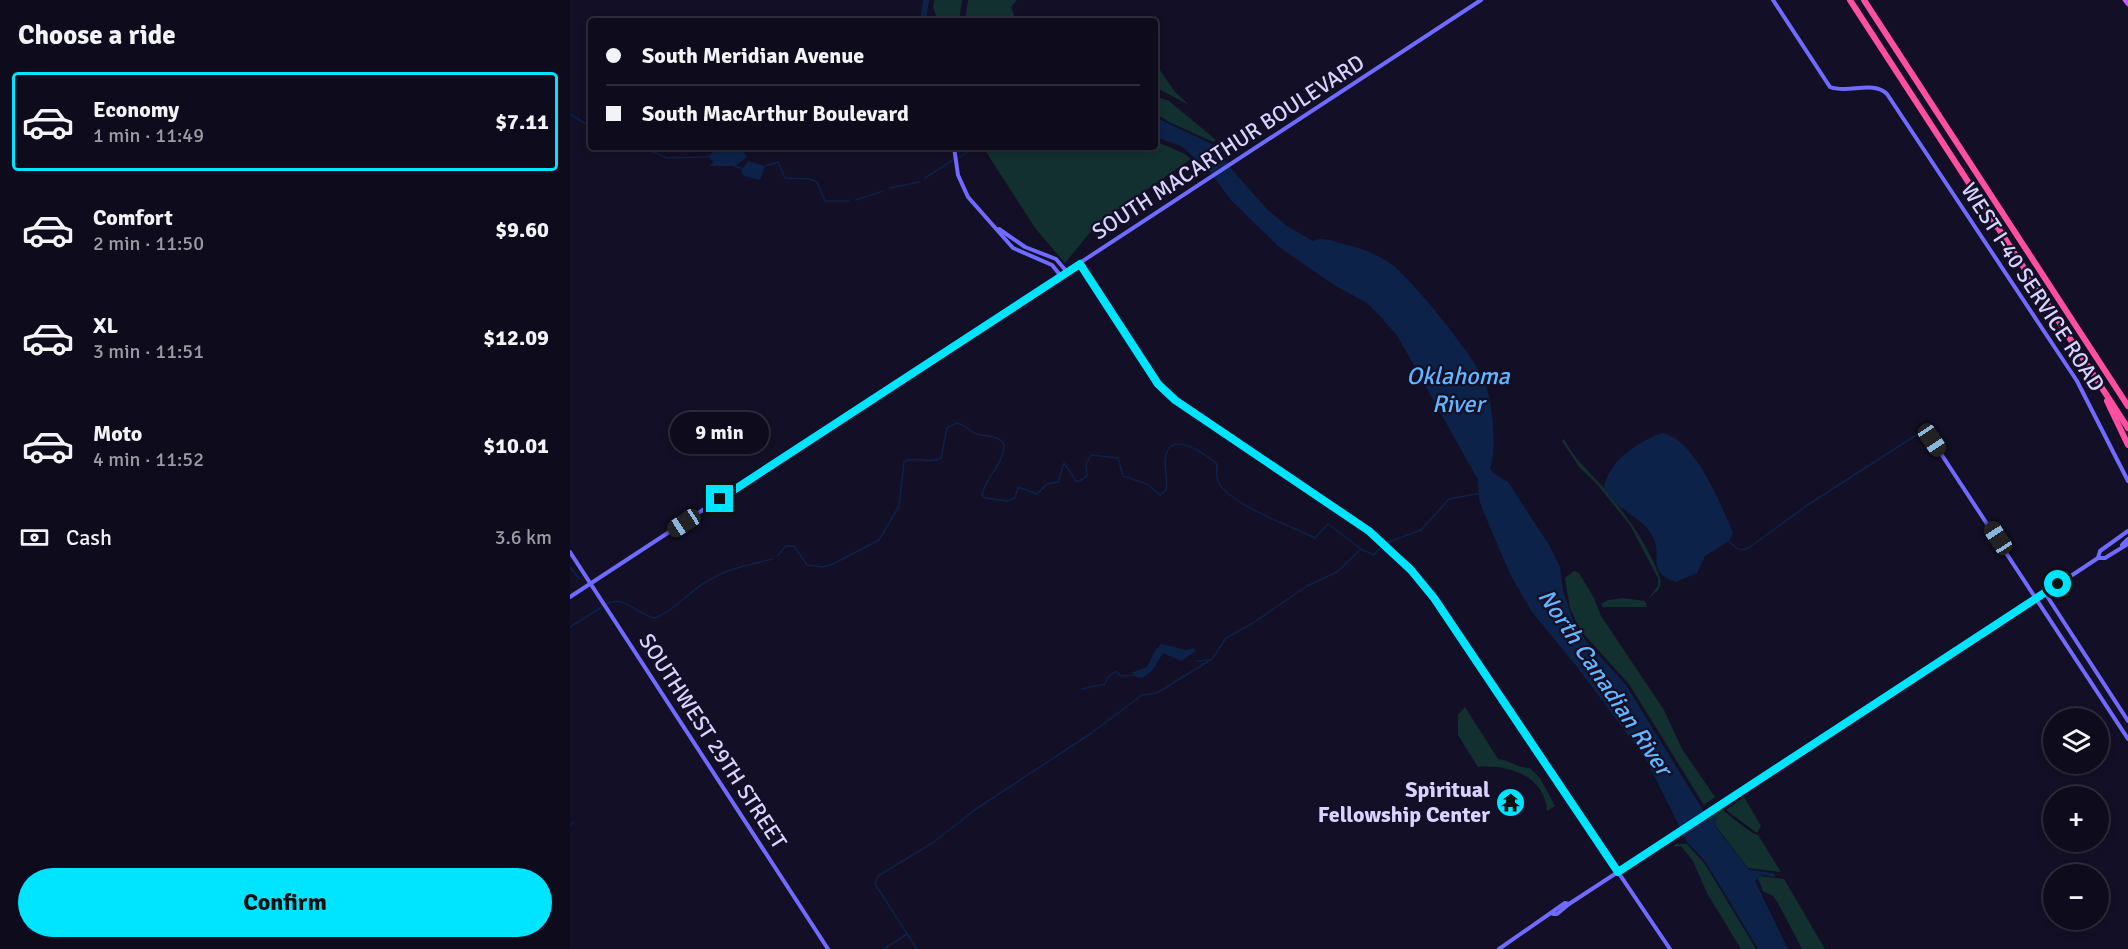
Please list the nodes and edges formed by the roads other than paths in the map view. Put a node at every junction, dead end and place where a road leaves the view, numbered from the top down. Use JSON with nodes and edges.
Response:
{"nodes":[{"id":1,"x":1481,"y":0,"type":"edge"},
{"id":2,"x":1773,"y":0,"type":"edge"},
{"id":3,"x":1850,"y":0,"type":"edge"},
{"id":4,"x":1864,"y":0,"type":"edge"},
{"id":5,"x":2126,"y":0,"type":"edge"},
{"id":6,"x":2128,"y":4,"type":"edge"},
{"id":7,"x":955,"y":150,"type":"edge"},
{"id":8,"x":998,"y":228,"type":"junction"},
{"id":9,"x":1041,"y":252,"type":"junction"},
{"id":10,"x":1038,"y":258,"type":"junction"},
{"id":11,"x":1080,"y":264,"type":"junction"},
{"id":12,"x":1067,"y":273,"type":"junction"},
{"id":13,"x":1061,"y":276,"type":"junction"},
{"id":14,"x":2111,"y":380,"type":"junction"},
{"id":15,"x":2098,"y":381,"type":"junction"},
{"id":16,"x":2128,"y":400,"type":"edge"},
{"id":17,"x":2128,"y":406,"type":"edge"},
{"id":18,"x":2128,"y":428,"type":"edge"},
{"id":19,"x":1932,"y":440,"type":"dead end"},
{"id":20,"x":2128,"y":445,"type":"edge"},
{"id":21,"x":2128,"y":481,"type":"edge"},
{"id":22,"x":2128,"y":531,"type":"edge"},
{"id":23,"x":2128,"y":541,"type":"edge"},
{"id":24,"x":570,"y":552,"type":"edge"},
{"id":25,"x":2098,"y":558,"type":"junction"},
{"id":26,"x":590,"y":583,"type":"junction"},
{"id":27,"x":2045,"y":593,"type":"junction"},
{"id":28,"x":570,"y":597,"type":"edge"},
{"id":29,"x":2037,"y":598,"type":"junction"},
{"id":30,"x":2059,"y":615,"type":"junction"},
{"id":31,"x":2051,"y":620,"type":"junction"},
{"id":32,"x":2128,"y":721,"type":"edge"},
{"id":33,"x":2128,"y":739,"type":"edge"},
{"id":34,"x":1618,"y":872,"type":"junction"},
{"id":35,"x":828,"y":949,"type":"edge"},
{"id":36,"x":1499,"y":949,"type":"edge"},
{"id":37,"x":1670,"y":949,"type":"edge"}],
"edges":[{"from":1,"to":11,"type":"main road","name":"SOUTH MACARTHUR BOULEVARD"},
{"from":2,"to":21,"type":"main road","name":"WEST I-40 SERVICE ROAD"},
{"from":3,"to":15,"type":"highway"},
{"from":4,"to":14,"type":"highway"},
{"from":5,"to":6,"type":"main road"},
{"from":7,"to":8,"type":"main road"},
{"from":8,"to":9,"type":"main road"},
{"from":8,"to":10,"type":"main road"},
{"from":9,"to":10,"type":"main road"},
{"from":9,"to":12,"type":"main road"},
{"from":10,"to":13,"type":"main road"},
{"from":11,"to":12,"type":"main road","name":"SOUTH MACARTHUR BOULEVARD"},
{"from":11,"to":34,"type":"main road"},
{"from":12,"to":13,"type":"main road","name":"SOUTH MACARTHUR BOULEVARD"},
{"from":13,"to":26,"type":"main road","name":"SOUTH MACARTHUR BOULEVARD"},
{"from":14,"to":16,"type":"highway"},
{"from":14,"to":17,"type":"highway"},
{"from":15,"to":18,"type":"highway"},
{"from":15,"to":20,"type":"highway"},
{"from":19,"to":29,"type":"main road"},
{"from":22,"to":25,"type":"main road"},
{"from":23,"to":25,"type":"main road"},
{"from":24,"to":26,"type":"main road","name":"SOUTHWEST 29TH STREET"},
{"from":25,"to":27,"type":"main road"},
{"from":26,"to":28,"type":"main road","name":"SOUTH MACARTHUR BOULEVARD"},
{"from":26,"to":35,"type":"main road","name":"SOUTHWEST 29TH STREET"},
{"from":27,"to":29,"type":"main road"},
{"from":27,"to":30,"type":"main road"},
{"from":29,"to":31,"type":"main road"},
{"from":29,"to":34,"type":"main road"},
{"from":30,"to":31,"type":"main road"},
{"from":30,"to":32,"type":"main road"},
{"from":31,"to":33,"type":"main road"},
{"from":34,"to":36,"type":"main road"},
{"from":34,"to":37,"type":"main road"}]}
